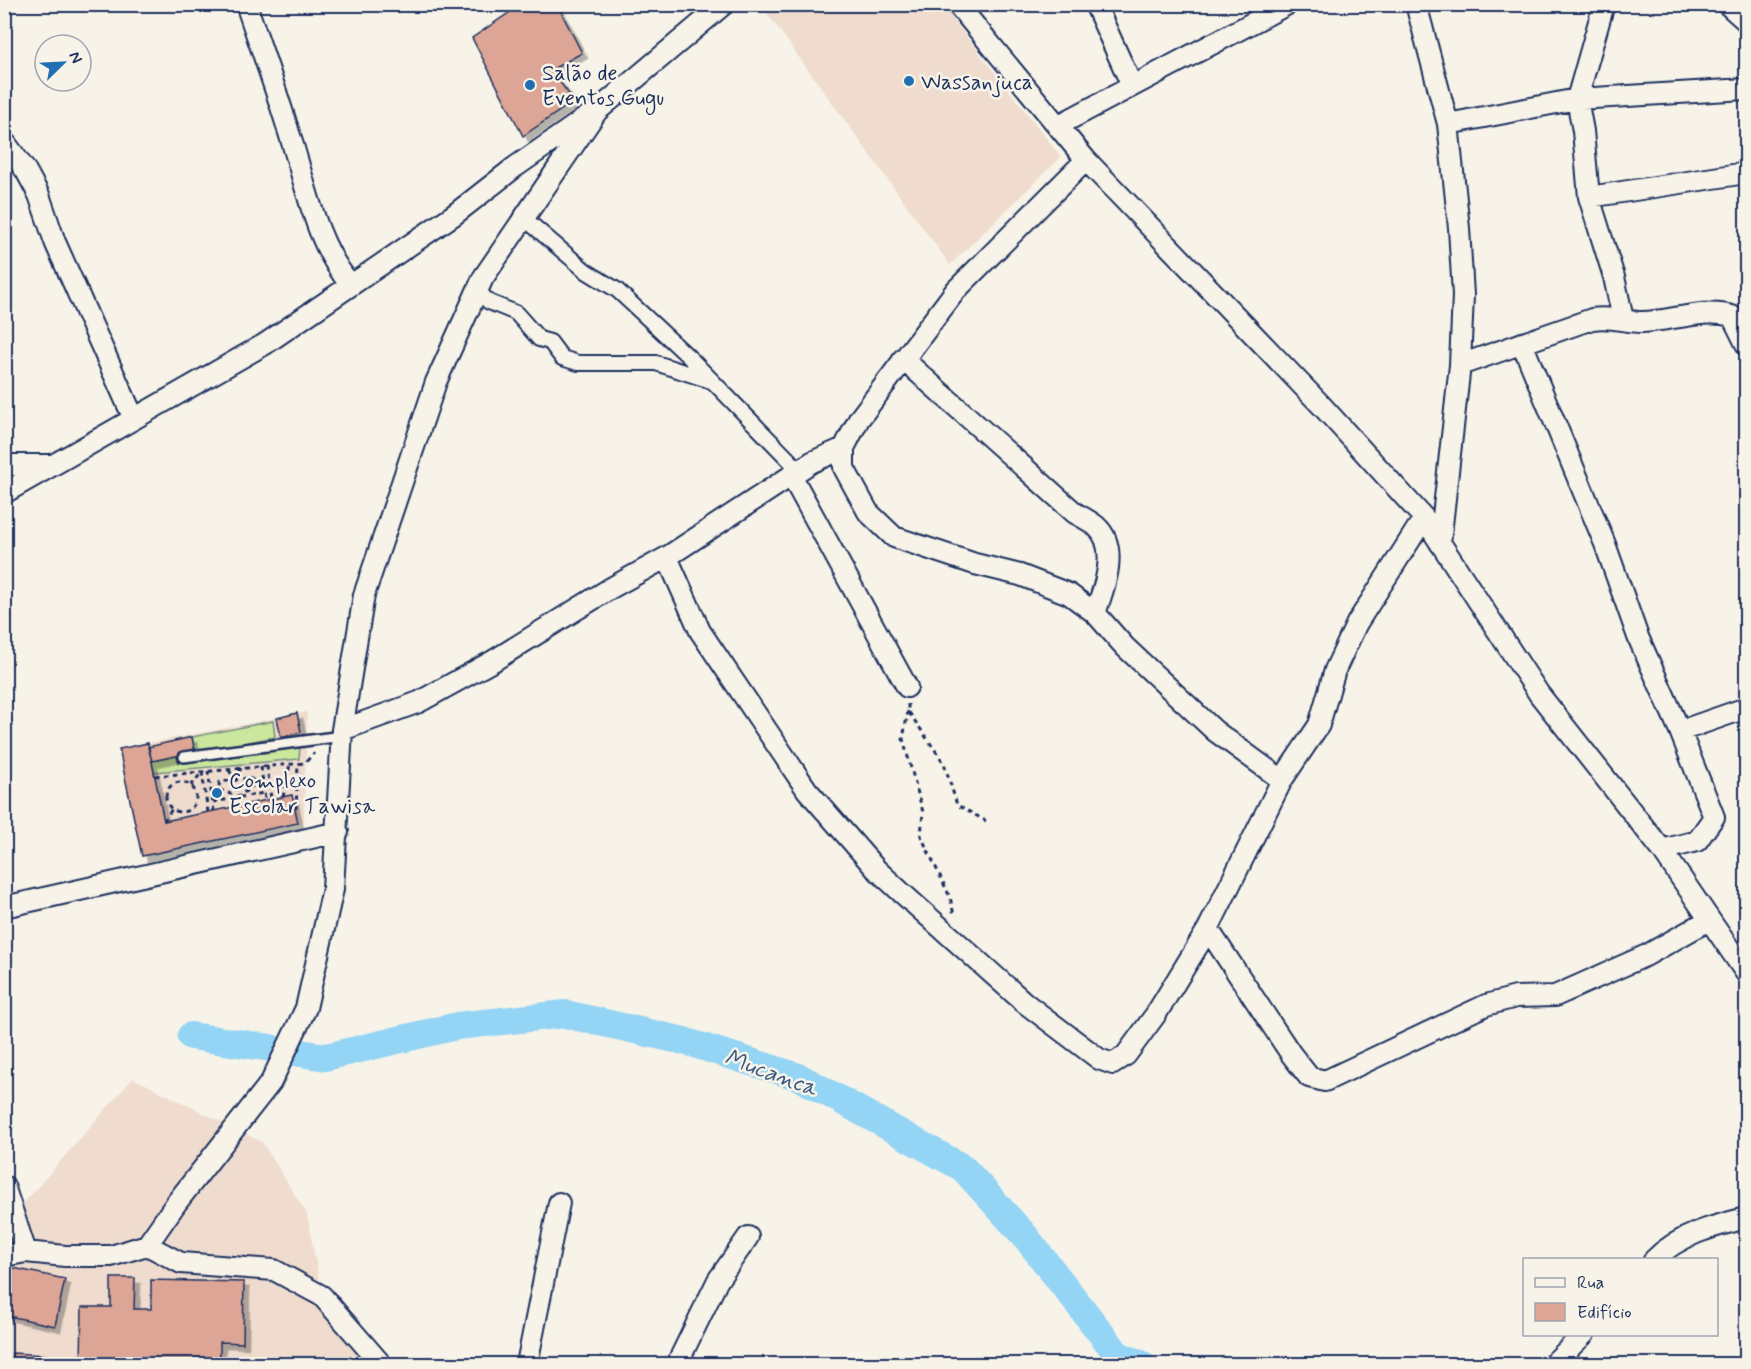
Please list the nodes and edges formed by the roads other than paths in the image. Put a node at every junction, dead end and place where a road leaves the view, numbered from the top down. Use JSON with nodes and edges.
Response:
{"nodes":[{"id":1,"x":246,"y":4,"type":"edge"},
{"id":2,"x":724,"y":4,"type":"edge"},
{"id":3,"x":957,"y":4,"type":"edge"},
{"id":4,"x":1095,"y":4,"type":"edge"},
{"id":5,"x":1288,"y":4,"type":"edge"},
{"id":6,"x":1416,"y":4,"type":"edge"},
{"id":7,"x":1604,"y":4,"type":"edge"},
{"id":8,"x":1727,"y":4,"type":"edge"},
{"id":9,"x":1746,"y":21,"type":"edge"},
{"id":10,"x":1132,"y":86,"type":"junction"},
{"id":11,"x":1746,"y":89,"type":"edge"},
{"id":12,"x":1576,"y":99,"type":"junction"},
{"id":13,"x":597,"y":111,"type":"junction"},
{"id":14,"x":1448,"y":124,"type":"junction"},
{"id":15,"x":1057,"y":126,"type":"junction"},
{"id":16,"x":4,"y":141,"type":"edge"},
{"id":17,"x":1086,"y":160,"type":"junction"},
{"id":18,"x":1746,"y":173,"type":"edge"},
{"id":19,"x":1589,"y":197,"type":"junction"},
{"id":20,"x":524,"y":218,"type":"junction"},
{"id":21,"x":350,"y":284,"type":"junction"},
{"id":22,"x":477,"y":290,"type":"junction"},
{"id":23,"x":1623,"y":319,"type":"junction"},
{"id":24,"x":1522,"y":343,"type":"junction"},
{"id":25,"x":1746,"y":344,"type":"edge"},
{"id":26,"x":903,"y":359,"type":"junction"},
{"id":27,"x":1460,"y":366,"type":"junction"},
{"id":28,"x":713,"y":382,"type":"junction"},
{"id":29,"x":134,"y":419,"type":"junction"},
{"id":30,"x":844,"y":448,"type":"junction"},
{"id":31,"x":4,"y":465,"type":"edge"},
{"id":32,"x":51,"y":465,"type":"junction"},
{"id":33,"x":795,"y":472,"type":"junction"},
{"id":34,"x":4,"y":493,"type":"edge"},
{"id":35,"x":1424,"y":518,"type":"junction"},
{"id":36,"x":1440,"y":543,"type":"junction"},
{"id":37,"x":667,"y":557,"type":"junction"},
{"id":38,"x":1095,"y":613,"type":"junction"},
{"id":39,"x":907,"y":687,"type":"road end"},
{"id":40,"x":1746,"y":708,"type":"edge"},
{"id":41,"x":1680,"y":731,"type":"junction"},
{"id":42,"x":337,"y":735,"type":"junction"},
{"id":43,"x":184,"y":757,"type":"dead end"},
{"id":44,"x":1282,"y":780,"type":"junction"},
{"id":45,"x":338,"y":832,"type":"junction"},
{"id":46,"x":1662,"y":850,"type":"junction"},
{"id":47,"x":4,"y":907,"type":"edge"},
{"id":48,"x":1709,"y":920,"type":"junction"},
{"id":49,"x":1208,"y":929,"type":"junction"},
{"id":50,"x":1746,"y":973,"type":"edge"},
{"id":51,"x":4,"y":1186,"type":"edge"},
{"id":52,"x":559,"y":1203,"type":"dead end"},
{"id":53,"x":1746,"y":1218,"type":"edge"},
{"id":54,"x":748,"y":1237,"type":"dead end"},
{"id":55,"x":147,"y":1245,"type":"junction"},
{"id":56,"x":26,"y":1252,"type":"junction"},
{"id":57,"x":4,"y":1256,"type":"edge"},
{"id":58,"x":1656,"y":1258,"type":"edge"},
{"id":59,"x":1583,"y":1336,"type":"edge"},
{"id":60,"x":381,"y":1365,"type":"edge"},
{"id":61,"x":527,"y":1365,"type":"edge"},
{"id":62,"x":677,"y":1365,"type":"edge"},
{"id":63,"x":1552,"y":1365,"type":"edge"}],
"edges":[{"from":1,"to":21,"type":"street"},
{"from":2,"to":13,"type":"street"},
{"from":3,"to":15,"type":"street"},
{"from":4,"to":10,"type":"street"},
{"from":5,"to":10,"type":"street"},
{"from":6,"to":14,"type":"street"},
{"from":7,"to":12,"type":"street"},
{"from":8,"to":9,"type":"street"},
{"from":10,"to":15,"type":"street"},
{"from":11,"to":12,"type":"street"},
{"from":12,"to":14,"type":"street"},
{"from":12,"to":19,"type":"street"},
{"from":13,"to":20,"type":"street"},
{"from":13,"to":21,"type":"street"},
{"from":14,"to":27,"type":"street"},
{"from":15,"to":17,"type":"street"},
{"from":16,"to":29,"type":"street"},
{"from":17,"to":26,"type":"street"},
{"from":17,"to":35,"type":"street"},
{"from":18,"to":19,"type":"street"},
{"from":19,"to":23,"type":"street"},
{"from":20,"to":22,"type":"street"},
{"from":20,"to":28,"type":"street"},
{"from":21,"to":29,"type":"street"},
{"from":22,"to":28,"type":"street"},
{"from":22,"to":42,"type":"street"},
{"from":23,"to":24,"type":"street"},
{"from":23,"to":25,"type":"street"},
{"from":24,"to":27,"type":"street"},
{"from":24,"to":41,"type":"street"},
{"from":26,"to":30,"type":"street"},
{"from":26,"to":38,"type":"street"},
{"from":27,"to":36,"type":"street"},
{"from":28,"to":33,"type":"street"},
{"from":29,"to":32,"type":"street"},
{"from":30,"to":33,"type":"street"},
{"from":30,"to":38,"type":"street"},
{"from":31,"to":32,"type":"street"},
{"from":32,"to":34,"type":"street"},
{"from":33,"to":37,"type":"street"},
{"from":33,"to":39,"type":"street"},
{"from":35,"to":36,"type":"street"},
{"from":35,"to":44,"type":"street"},
{"from":36,"to":46,"type":"street"},
{"from":37,"to":42,"type":"street"},
{"from":37,"to":49,"type":"street"},
{"from":38,"to":44,"type":"street"},
{"from":40,"to":41,"type":"street"},
{"from":41,"to":46,"type":"street"},
{"from":42,"to":43,"type":"lane"},
{"from":42,"to":45,"type":"street"},
{"from":44,"to":49,"type":"street"},
{"from":45,"to":47,"type":"street"},
{"from":45,"to":55,"type":"street"},
{"from":46,"to":48,"type":"street"},
{"from":48,"to":49,"type":"street"},
{"from":48,"to":50,"type":"street"},
{"from":51,"to":56,"type":"street"},
{"from":52,"to":61,"type":"street"},
{"from":53,"to":58,"type":"street"},
{"from":54,"to":62,"type":"street"},
{"from":55,"to":56,"type":"street"},
{"from":55,"to":60,"type":"street"},
{"from":56,"to":57,"type":"street"},
{"from":59,"to":63,"type":"street"}]}
